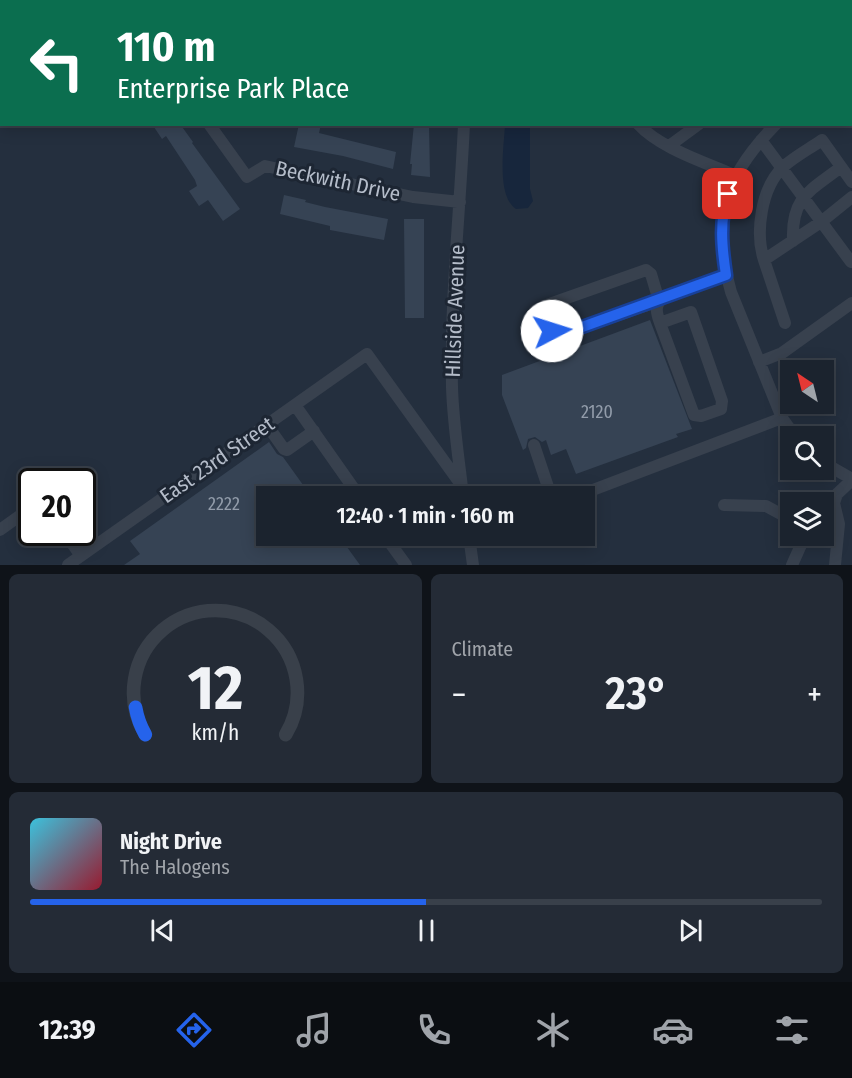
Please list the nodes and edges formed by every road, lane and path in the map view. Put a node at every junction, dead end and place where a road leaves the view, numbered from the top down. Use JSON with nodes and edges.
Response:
{"nodes":[{"id":1,"x":210,"y":126,"type":"edge"},
{"id":2,"x":464,"y":126,"type":"edge"},
{"id":3,"x":640,"y":126,"type":"edge"},
{"id":4,"x":696,"y":126,"type":"edge"},
{"id":5,"x":774,"y":126,"type":"edge"},
{"id":6,"x":761,"y":140,"type":"junction"},
{"id":7,"x":669,"y":146,"type":"junction"},
{"id":8,"x":841,"y":167,"type":"junction"},
{"id":9,"x":782,"y":168,"type":"junction"},
{"id":10,"x":736,"y":176,"type":"junction"},
{"id":11,"x":852,"y":182,"type":"edge"},
{"id":12,"x":803,"y":197,"type":"junction"},
{"id":13,"x":852,"y":197,"type":"edge"},
{"id":14,"x":460,"y":202,"type":"junction"},
{"id":15,"x":821,"y":222,"type":"junction"},
{"id":16,"x":793,"y":241,"type":"junction"},
{"id":17,"x":764,"y":260,"type":"junction"},
{"id":18,"x":851,"y":262,"type":"edge"},
{"id":19,"x":726,"y":275,"type":"junction"},
{"id":20,"x":659,"y":301,"type":"junction"},
{"id":21,"x":852,"y":303,"type":"edge"},
{"id":22,"x":660,"y":323,"type":"junction"},
{"id":23,"x":785,"y":323,"type":"dead end"},
{"id":24,"x":759,"y":362,"type":"junction"},
{"id":25,"x":295,"y":405,"type":"junction"},
{"id":26,"x":782,"y":418,"type":"junction"},
{"id":27,"x":267,"y":425,"type":"junction"},
{"id":28,"x":788,"y":426,"type":"edge"},
{"id":29,"x":314,"y":431,"type":"junction"},
{"id":30,"x":534,"y":445,"type":"dead end"},
{"id":31,"x":834,"y":469,"type":"edge"},
{"id":32,"x":852,"y":479,"type":"edge"},
{"id":33,"x":352,"y":486,"type":"edge"},
{"id":34,"x":459,"y":486,"type":"edge"},
{"id":35,"x":462,"y":486,"type":"edge"},
{"id":36,"x":548,"y":486,"type":"edge"},
{"id":37,"x":595,"y":489,"type":"edge"},
{"id":38,"x":834,"y":499,"type":"edge"},
{"id":39,"x":724,"y":505,"type":"dead end"},
{"id":40,"x":780,"y":514,"type":"edge"},
{"id":41,"x":834,"y":516,"type":"edge"},
{"id":42,"x":18,"y":517,"type":"edge"},
{"id":43,"x":0,"y":530,"type":"edge"},
{"id":44,"x":74,"y":546,"type":"edge"},
{"id":45,"x":393,"y":546,"type":"edge"},
{"id":46,"x":470,"y":546,"type":"edge"},
{"id":47,"x":801,"y":546,"type":"edge"},
{"id":48,"x":81,"y":556,"type":"junction"},
{"id":49,"x":68,"y":565,"type":"edge"},
{"id":50,"x":406,"y":565,"type":"edge"},
{"id":51,"x":473,"y":565,"type":"edge"},
{"id":52,"x":792,"y":565,"type":"edge"},
{"id":53,"x":835,"y":565,"type":"edge"}],
"edges":[{"from":1,"to":14,"type":"street","name":"Beckwith Drive"},
{"from":2,"to":14,"type":"street","name":"Hillside Avenue"},
{"from":3,"to":7,"type":"street"},
{"from":4,"to":7,"type":"street"},
{"from":5,"to":6,"type":"street"},
{"from":6,"to":9,"type":"street"},
{"from":6,"to":10,"type":"street"},
{"from":7,"to":10,"type":"street"},
{"from":8,"to":9,"type":"street"},
{"from":8,"to":11,"type":"street"},
{"from":8,"to":12,"type":"street"},
{"from":9,"to":12,"type":"street"},
{"from":9,"to":17,"type":"street"},
{"from":10,"to":19,"type":"street"},
{"from":12,"to":15,"type":"street"},
{"from":12,"to":16,"type":"street"},
{"from":13,"to":15,"type":"street"},
{"from":14,"to":35,"type":"street","name":"Hillside Avenue"},
{"from":15,"to":16,"type":"street"},
{"from":15,"to":18,"type":"street"},
{"from":16,"to":17,"type":"street"},
{"from":17,"to":23,"type":"street"},
{"from":19,"to":20,"type":"street"},
{"from":19,"to":24,"type":"street"},
{"from":20,"to":20,"type":"street"},
{"from":20,"to":22,"type":"street"},
{"from":21,"to":24,"type":"street"},
{"from":22,"to":22,"type":"street"},
{"from":24,"to":26,"type":"street"},
{"from":25,"to":27,"type":"street","name":"East 23rd Street"},
{"from":25,"to":29,"type":"street"},
{"from":25,"to":34,"type":"street","name":"East 23rd Street"},
{"from":26,"to":28,"type":"street"},
{"from":26,"to":37,"type":"street"},
{"from":27,"to":29,"type":"street"},
{"from":27,"to":48,"type":"street","name":"East 23rd Street"},
{"from":29,"to":33,"type":"street"},
{"from":30,"to":36,"type":"street"},
{"from":31,"to":32,"type":"street"},
{"from":32,"to":38,"type":"street"},
{"from":39,"to":40,"type":"street"},
{"from":41,"to":53,"type":"street"},
{"from":42,"to":43,"type":"street"},
{"from":44,"to":48,"type":"street"},
{"from":45,"to":50,"type":"street"},
{"from":46,"to":51,"type":"street"},
{"from":47,"to":52,"type":"street"},
{"from":48,"to":49,"type":"street","name":"East 23rd Street"}]}
